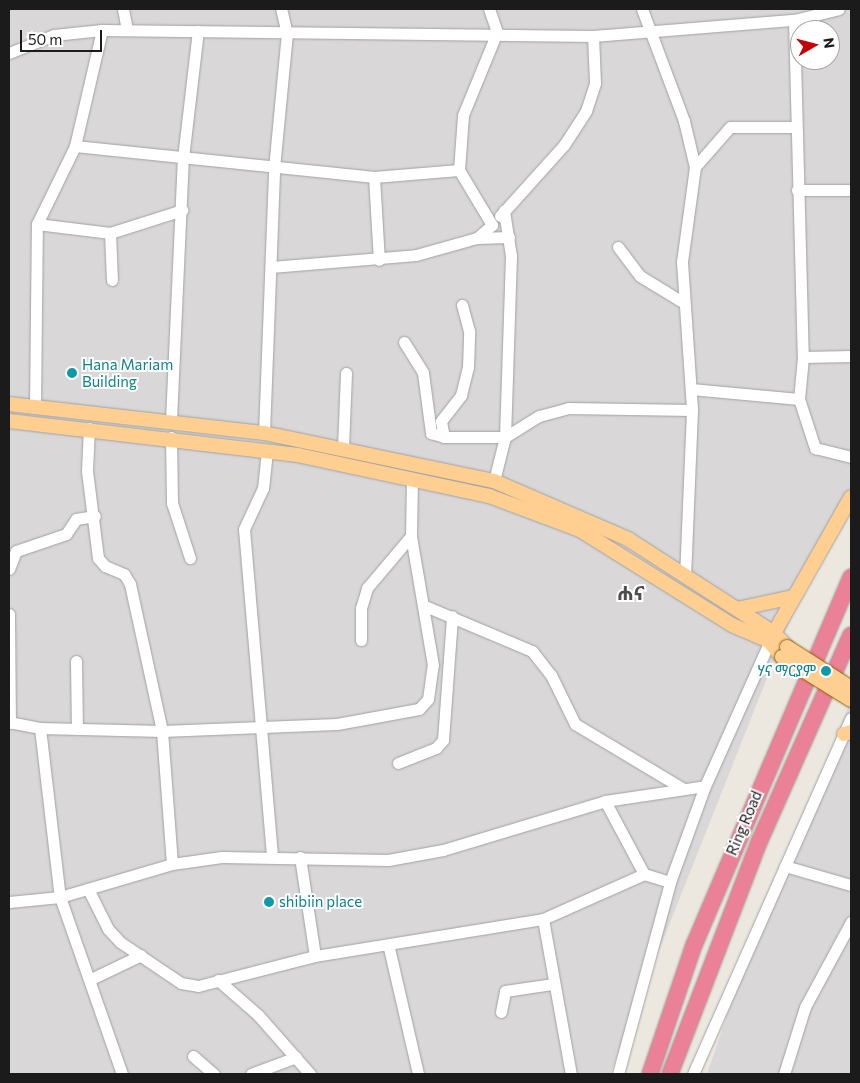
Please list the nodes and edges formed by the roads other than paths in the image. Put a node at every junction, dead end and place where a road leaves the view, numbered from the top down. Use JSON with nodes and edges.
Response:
{"nodes":[{"id":1,"x":123,"y":9,"type":"edge"},
{"id":2,"x":281,"y":9,"type":"edge"},
{"id":3,"x":490,"y":9,"type":"edge"},
{"id":4,"x":642,"y":9,"type":"edge"},
{"id":5,"x":838,"y":9,"type":"edge"},
{"id":6,"x":790,"y":20,"type":"edge"},
{"id":7,"x":794,"y":20,"type":"edge"},
{"id":8,"x":102,"y":30,"type":"junction"},
{"id":9,"x":126,"y":30,"type":"junction"},
{"id":10,"x":650,"y":30,"type":"junction"},
{"id":11,"x":198,"y":31,"type":"junction"},
{"id":12,"x":497,"y":32,"type":"junction"},
{"id":13,"x":286,"y":34,"type":"junction"},
{"id":14,"x":593,"y":36,"type":"junction"},
{"id":15,"x":9,"y":53,"type":"edge"},
{"id":16,"x":794,"y":70,"type":"edge"},
{"id":17,"x":794,"y":126,"type":"junction"},
{"id":18,"x":75,"y":146,"type":"junction"},
{"id":19,"x":183,"y":158,"type":"junction"},
{"id":20,"x":695,"y":167,"type":"junction"},
{"id":21,"x":274,"y":168,"type":"junction"},
{"id":22,"x":459,"y":170,"type":"junction"},
{"id":23,"x":374,"y":177,"type":"junction"},
{"id":24,"x":797,"y":190,"type":"junction"},
{"id":25,"x":851,"y":190,"type":"edge"},
{"id":26,"x":182,"y":210,"type":"junction"},
{"id":27,"x":504,"y":211,"type":"junction"},
{"id":28,"x":37,"y":224,"type":"junction"},
{"id":29,"x":492,"y":225,"type":"junction"},
{"id":30,"x":110,"y":233,"type":"junction"},
{"id":31,"x":509,"y":237,"type":"junction"},
{"id":32,"x":477,"y":238,"type":"junction"},
{"id":33,"x":618,"y":247,"type":"dead end"},
{"id":34,"x":380,"y":260,"type":"junction"},
{"id":35,"x":270,"y":267,"type":"junction"},
{"id":36,"x":112,"y":280,"type":"dead end"},
{"id":37,"x":684,"y":303,"type":"junction"},
{"id":38,"x":462,"y":306,"type":"dead end"},
{"id":39,"x":404,"y":342,"type":"dead end"},
{"id":40,"x":803,"y":356,"type":"junction"},
{"id":41,"x":851,"y":356,"type":"edge"},
{"id":42,"x":346,"y":372,"type":"dead end"},
{"id":43,"x":691,"y":389,"type":"junction"},
{"id":44,"x":799,"y":399,"type":"junction"},
{"id":45,"x":9,"y":404,"type":"edge"},
{"id":46,"x":35,"y":407,"type":"junction"},
{"id":47,"x":692,"y":410,"type":"junction"},
{"id":48,"x":172,"y":420,"type":"junction"},
{"id":49,"x":9,"y":421,"type":"edge"},
{"id":50,"x":89,"y":428,"type":"junction"},
{"id":51,"x":264,"y":433,"type":"junction"},
{"id":52,"x":172,"y":437,"type":"junction"},
{"id":53,"x":444,"y":437,"type":"junction"},
{"id":54,"x":505,"y":437,"type":"junction"},
{"id":55,"x":342,"y":448,"type":"junction"},
{"id":56,"x":267,"y":451,"type":"junction"},
{"id":57,"x":382,"y":455,"type":"junction"},
{"id":58,"x":851,"y":457,"type":"edge"},
{"id":59,"x":380,"y":471,"type":"junction"},
{"id":60,"x":412,"y":478,"type":"junction"},
{"id":61,"x":494,"y":481,"type":"junction"},
{"id":62,"x":851,"y":497,"type":"edge"},
{"id":63,"x":95,"y":516,"type":"junction"},
{"id":64,"x":411,"y":536,"type":"junction"},
{"id":65,"x":190,"y":558,"type":"dead end"},
{"id":66,"x":9,"y":569,"type":"edge"},
{"id":67,"x":685,"y":576,"type":"junction"},
{"id":68,"x":851,"y":577,"type":"edge"},
{"id":69,"x":794,"y":597,"type":"junction"},
{"id":70,"x":425,"y":606,"type":"junction"},
{"id":71,"x":737,"y":609,"type":"junction"},
{"id":72,"x":9,"y":614,"type":"edge"},
{"id":73,"x":452,"y":616,"type":"junction"},
{"id":74,"x":851,"y":635,"type":"edge"},
{"id":75,"x":772,"y":637,"type":"junction"},
{"id":76,"x":361,"y":640,"type":"dead end"},
{"id":77,"x":785,"y":652,"type":"junction"},
{"id":78,"x":76,"y":661,"type":"dead end"},
{"id":79,"x":851,"y":688,"type":"edge"},
{"id":80,"x":851,"y":700,"type":"edge"},
{"id":81,"x":851,"y":718,"type":"edge"},
{"id":82,"x":10,"y":722,"type":"edge"},
{"id":83,"x":264,"y":724,"type":"junction"},
{"id":84,"x":40,"y":728,"type":"junction"},
{"id":85,"x":77,"y":729,"type":"junction"},
{"id":86,"x":162,"y":731,"type":"junction"},
{"id":87,"x":848,"y":733,"type":"edge"},
{"id":88,"x":398,"y":763,"type":"dead end"},
{"id":89,"x":705,"y":786,"type":"junction"},
{"id":90,"x":682,"y":788,"type":"junction"},
{"id":91,"x":605,"y":801,"type":"junction"},
{"id":92,"x":272,"y":855,"type":"junction"},
{"id":93,"x":300,"y":858,"type":"junction"},
{"id":94,"x":172,"y":864,"type":"junction"},
{"id":95,"x":785,"y":866,"type":"junction"},
{"id":96,"x":644,"y":874,"type":"junction"},
{"id":97,"x":670,"y":882,"type":"junction"},
{"id":98,"x":851,"y":884,"type":"edge"},
{"id":99,"x":88,"y":889,"type":"junction"},
{"id":100,"x":60,"y":897,"type":"junction"},
{"id":101,"x":9,"y":902,"type":"edge"},
{"id":102,"x":543,"y":919,"type":"junction"},
{"id":103,"x":851,"y":922,"type":"edge"},
{"id":104,"x":389,"y":948,"type":"junction"},
{"id":105,"x":141,"y":955,"type":"junction"},
{"id":106,"x":315,"y":956,"type":"junction"},
{"id":107,"x":91,"y":979,"type":"junction"},
{"id":108,"x":218,"y":980,"type":"junction"},
{"id":109,"x":552,"y":984,"type":"junction"},
{"id":110,"x":501,"y":1012,"type":"dead end"},
{"id":111,"x":193,"y":1056,"type":"dead end"},
{"id":112,"x":296,"y":1057,"type":"junction"},
{"id":113,"x":122,"y":1074,"type":"edge"},
{"id":114,"x":214,"y":1074,"type":"edge"},
{"id":115,"x":251,"y":1074,"type":"edge"},
{"id":116,"x":310,"y":1074,"type":"edge"},
{"id":117,"x":418,"y":1074,"type":"edge"},
{"id":118,"x":570,"y":1074,"type":"edge"},
{"id":119,"x":618,"y":1074,"type":"edge"},
{"id":120,"x":650,"y":1074,"type":"edge"},
{"id":121,"x":670,"y":1074,"type":"edge"},
{"id":122,"x":693,"y":1074,"type":"edge"},
{"id":123,"x":784,"y":1074,"type":"edge"}],
"edges":[{"from":1,"to":9,"type":"street"},
{"from":2,"to":13,"type":"street"},
{"from":3,"to":12,"type":"street"},
{"from":4,"to":10,"type":"street"},
{"from":5,"to":7,"type":"street"},
{"from":6,"to":10,"type":"street"},
{"from":8,"to":9,"type":"street"},
{"from":8,"to":15,"type":"street"},
{"from":8,"to":18,"type":"street"},
{"from":9,"to":11,"type":"street"},
{"from":10,"to":14,"type":"street"},
{"from":10,"to":20,"type":"street"},
{"from":11,"to":13,"type":"street"},
{"from":11,"to":19,"type":"street"},
{"from":12,"to":13,"type":"street"},
{"from":12,"to":14,"type":"street"},
{"from":12,"to":22,"type":"street"},
{"from":13,"to":21,"type":"street"},
{"from":14,"to":27,"type":"street"},
{"from":16,"to":17,"type":"street"},
{"from":17,"to":20,"type":"street"},
{"from":17,"to":24,"type":"street"},
{"from":18,"to":19,"type":"street"},
{"from":18,"to":28,"type":"street"},
{"from":19,"to":21,"type":"street"},
{"from":19,"to":26,"type":"street"},
{"from":20,"to":37,"type":"street"},
{"from":21,"to":23,"type":"street"},
{"from":21,"to":35,"type":"street"},
{"from":22,"to":23,"type":"street"},
{"from":22,"to":29,"type":"street"},
{"from":23,"to":34,"type":"street"},
{"from":24,"to":25,"type":"street"},
{"from":24,"to":40,"type":"street"},
{"from":26,"to":30,"type":"street"},
{"from":26,"to":48,"type":"street"},
{"from":27,"to":29,"type":"street"},
{"from":27,"to":31,"type":"street"},
{"from":28,"to":30,"type":"street"},
{"from":28,"to":46,"type":"street"},
{"from":29,"to":32,"type":"street"},
{"from":30,"to":36,"type":"street"},
{"from":31,"to":32,"type":"street"},
{"from":31,"to":54,"type":"street"},
{"from":32,"to":34,"type":"street"},
{"from":33,"to":37,"type":"street"},
{"from":34,"to":35,"type":"street"},
{"from":35,"to":51,"type":"street"},
{"from":37,"to":43,"type":"street"},
{"from":38,"to":53,"type":"street"},
{"from":39,"to":53,"type":"street"},
{"from":40,"to":41,"type":"street"},
{"from":40,"to":44,"type":"street"},
{"from":42,"to":55,"type":"street"},
{"from":43,"to":44,"type":"street"},
{"from":43,"to":47,"type":"street"},
{"from":44,"to":58,"type":"street"},
{"from":45,"to":46,"type":"main road"},
{"from":46,"to":48,"type":"main road"},
{"from":47,"to":54,"type":"street"},
{"from":47,"to":67,"type":"street"},
{"from":48,"to":51,"type":"main road"},
{"from":49,"to":50,"type":"main road"},
{"from":50,"to":52,"type":"main road"},
{"from":50,"to":63,"type":"street"},
{"from":51,"to":55,"type":"main road"},
{"from":52,"to":56,"type":"main road"},
{"from":52,"to":65,"type":"street"},
{"from":53,"to":54,"type":"street"},
{"from":54,"to":61,"type":"street"},
{"from":55,"to":57,"type":"main road"},
{"from":56,"to":59,"type":"main road"},
{"from":56,"to":83,"type":"street"},
{"from":57,"to":59,"type":"main road"},
{"from":57,"to":61,"type":"main road"},
{"from":59,"to":60,"type":"main road"},
{"from":60,"to":64,"type":"street"},
{"from":60,"to":75,"type":"main road"},
{"from":61,"to":67,"type":"main road"},
{"from":62,"to":69,"type":"main road"},
{"from":63,"to":66,"type":"street"},
{"from":63,"to":86,"type":"street"},
{"from":64,"to":70,"type":"street"},
{"from":64,"to":76,"type":"street"},
{"from":67,"to":71,"type":"main road"},
{"from":68,"to":120,"type":"highway","name":"Ring Road"},
{"from":69,"to":71,"type":"main road"},
{"from":69,"to":75,"type":"main road"},
{"from":70,"to":73,"type":"street"},
{"from":70,"to":83,"type":"street"},
{"from":71,"to":75,"type":"main road"},
{"from":72,"to":82,"type":"street"},
{"from":73,"to":88,"type":"street"},
{"from":73,"to":90,"type":"street"},
{"from":74,"to":121,"type":"highway","name":"Ring Road"},
{"from":75,"to":77,"type":"main road"},
{"from":75,"to":89,"type":"street"},
{"from":77,"to":79,"type":"main road","bridge":true},
{"from":77,"to":80,"type":"main road","bridge":true},
{"from":78,"to":85,"type":"street"},
{"from":81,"to":87,"type":"street"},
{"from":82,"to":84,"type":"street"},
{"from":83,"to":86,"type":"street"},
{"from":83,"to":92,"type":"street"},
{"from":84,"to":85,"type":"street"},
{"from":84,"to":100,"type":"street"},
{"from":85,"to":86,"type":"street"},
{"from":86,"to":94,"type":"street"},
{"from":87,"to":95,"type":"street"},
{"from":89,"to":90,"type":"street"},
{"from":89,"to":97,"type":"street"},
{"from":90,"to":91,"type":"street"},
{"from":91,"to":93,"type":"street"},
{"from":91,"to":96,"type":"street"},
{"from":92,"to":93,"type":"street"},
{"from":92,"to":94,"type":"street"},
{"from":93,"to":106,"type":"street"},
{"from":94,"to":99,"type":"street"},
{"from":95,"to":98,"type":"street"},
{"from":95,"to":122,"type":"street"},
{"from":96,"to":97,"type":"street"},
{"from":96,"to":102,"type":"street"},
{"from":97,"to":119,"type":"street"},
{"from":99,"to":100,"type":"street"},
{"from":99,"to":105,"type":"street"},
{"from":100,"to":101,"type":"street"},
{"from":100,"to":107,"type":"street"},
{"from":102,"to":104,"type":"street"},
{"from":102,"to":109,"type":"street"},
{"from":103,"to":123,"type":"street"},
{"from":104,"to":106,"type":"street"},
{"from":104,"to":117,"type":"street"},
{"from":105,"to":107,"type":"street"},
{"from":105,"to":108,"type":"street"},
{"from":106,"to":108,"type":"street"},
{"from":107,"to":113,"type":"street"},
{"from":108,"to":112,"type":"street"},
{"from":109,"to":110,"type":"street"},
{"from":109,"to":118,"type":"street"},
{"from":111,"to":114,"type":"street"},
{"from":112,"to":115,"type":"street"},
{"from":112,"to":116,"type":"street"}]}
